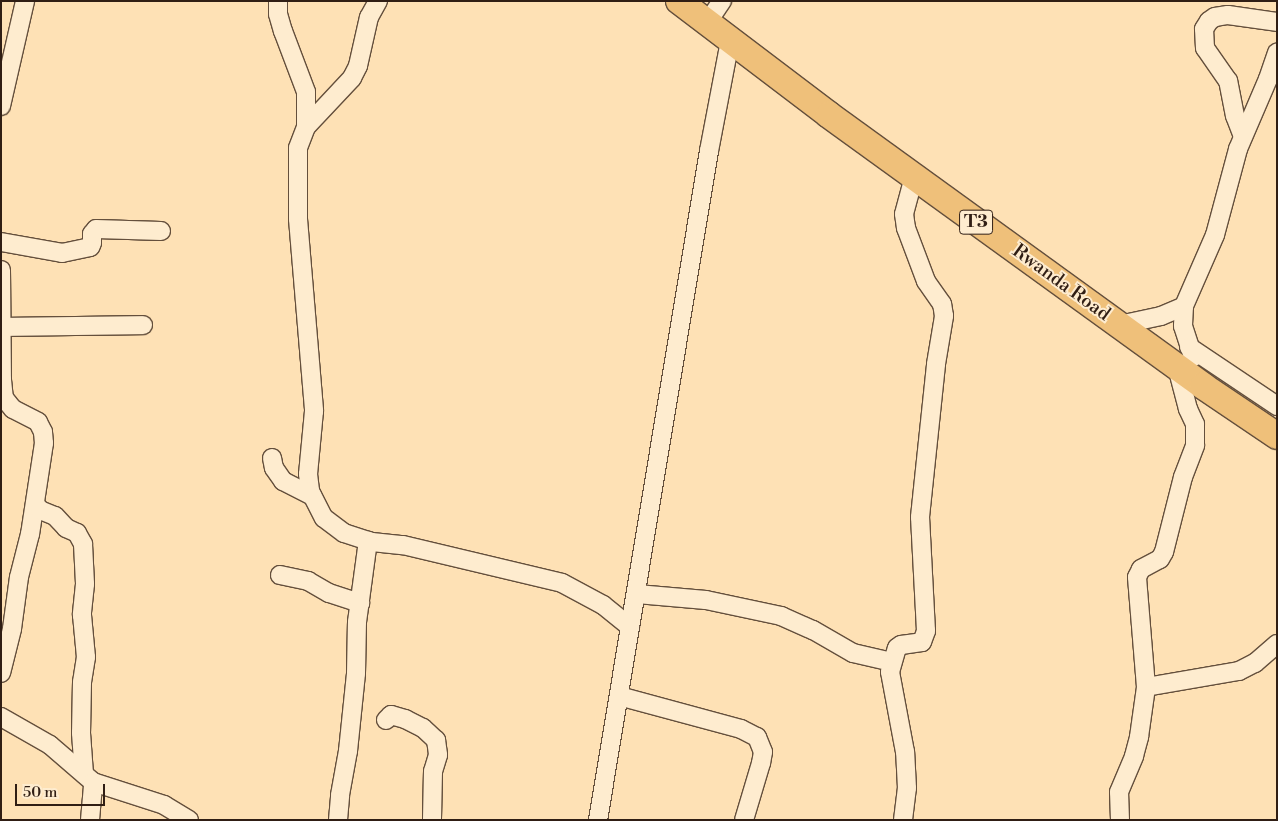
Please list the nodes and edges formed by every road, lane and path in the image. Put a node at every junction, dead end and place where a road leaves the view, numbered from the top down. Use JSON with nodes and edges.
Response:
{"nodes":[{"id":1,"x":25,"y":1,"type":"edge"},
{"id":2,"x":278,"y":1,"type":"edge"},
{"id":3,"x":378,"y":1,"type":"edge"},
{"id":4,"x":679,"y":1,"type":"edge"},
{"id":5,"x":722,"y":1,"type":"edge"},
{"id":6,"x":1277,"y":22,"type":"edge"},
{"id":7,"x":707,"y":23,"type":"junction"},
{"id":8,"x":730,"y":41,"type":"junction"},
{"id":9,"x":1277,"y":53,"type":"edge"},
{"id":10,"x":1,"y":106,"type":"edge"},
{"id":11,"x":306,"y":127,"type":"junction"},
{"id":12,"x":1242,"y":134,"type":"junction"},
{"id":13,"x":914,"y":177,"type":"junction"},
{"id":14,"x":162,"y":231,"type":"dead end"},
{"id":15,"x":1,"y":242,"type":"edge"},
{"id":16,"x":1,"y":270,"type":"edge"},
{"id":17,"x":1184,"y":306,"type":"junction"},
{"id":18,"x":143,"y":325,"type":"dead end"},
{"id":19,"x":1119,"y":325,"type":"junction"},
{"id":20,"x":3,"y":327,"type":"junction"},
{"id":21,"x":1183,"y":357,"type":"junction"},
{"id":22,"x":1277,"y":406,"type":"edge"},
{"id":23,"x":1277,"y":436,"type":"edge"},
{"id":24,"x":272,"y":458,"type":"dead end"},
{"id":25,"x":312,"y":496,"type":"junction"},
{"id":26,"x":35,"y":504,"type":"junction"},
{"id":27,"x":368,"y":541,"type":"junction"},
{"id":28,"x":280,"y":575,"type":"dead end"},
{"id":29,"x":637,"y":594,"type":"junction"},
{"id":30,"x":360,"y":603,"type":"junction"},
{"id":31,"x":630,"y":627,"type":"junction"},
{"id":32,"x":1277,"y":644,"type":"edge"},
{"id":33,"x":892,"y":662,"type":"junction"},
{"id":34,"x":1,"y":673,"type":"edge"},
{"id":35,"x":1146,"y":687,"type":"junction"},
{"id":36,"x":619,"y":696,"type":"junction"},
{"id":37,"x":1,"y":717,"type":"edge"},
{"id":38,"x":386,"y":720,"type":"dead end"},
{"id":39,"x":88,"y":778,"type":"junction"},
{"id":40,"x":90,"y":820,"type":"edge"},
{"id":41,"x":190,"y":820,"type":"edge"},
{"id":42,"x":338,"y":820,"type":"edge"},
{"id":43,"x":432,"y":820,"type":"edge"},
{"id":44,"x":598,"y":820,"type":"edge"},
{"id":45,"x":744,"y":820,"type":"edge"},
{"id":46,"x":903,"y":820,"type":"edge"},
{"id":47,"x":1120,"y":820,"type":"edge"}],
"edges":[{"from":1,"to":10,"type":"street"},
{"from":2,"to":11,"type":"street"},
{"from":3,"to":11,"type":"street"},
{"from":4,"to":7,"type":"highway","name":"Rwanda Road","number":"T3"},
{"from":5,"to":7,"type":"street"},
{"from":6,"to":12,"type":"street"},
{"from":7,"to":8,"type":"highway","name":"Rwanda Road","number":"T3"},
{"from":8,"to":13,"type":"highway","name":"Rwanda Road","number":"T3"},
{"from":8,"to":29,"type":"street"},
{"from":9,"to":12,"type":"street"},
{"from":11,"to":25,"type":"street"},
{"from":12,"to":17,"type":"street"},
{"from":13,"to":19,"type":"highway","name":"Rwanda Road","number":"T3"},
{"from":13,"to":33,"type":"street"},
{"from":14,"to":15,"type":"street"},
{"from":16,"to":20,"type":"street"},
{"from":17,"to":19,"type":"street"},
{"from":17,"to":21,"type":"street"},
{"from":18,"to":20,"type":"street"},
{"from":19,"to":21,"type":"highway","name":"Rwanda Road","number":"T3"},
{"from":20,"to":26,"type":"street"},
{"from":21,"to":22,"type":"street"},
{"from":21,"to":23,"type":"highway","name":"Rwanda Road","number":"T3"},
{"from":21,"to":35,"type":"street"},
{"from":24,"to":25,"type":"street"},
{"from":25,"to":27,"type":"street"},
{"from":26,"to":34,"type":"street"},
{"from":26,"to":39,"type":"street"},
{"from":27,"to":30,"type":"street"},
{"from":27,"to":31,"type":"street"},
{"from":28,"to":30,"type":"street"},
{"from":29,"to":31,"type":"street"},
{"from":29,"to":33,"type":"street"},
{"from":30,"to":42,"type":"street"},
{"from":31,"to":36,"type":"street"},
{"from":32,"to":35,"type":"street"},
{"from":33,"to":46,"type":"street"},
{"from":35,"to":47,"type":"street"},
{"from":36,"to":44,"type":"street"},
{"from":36,"to":45,"type":"street"},
{"from":37,"to":39,"type":"street"},
{"from":38,"to":43,"type":"street"},
{"from":39,"to":40,"type":"street"},
{"from":39,"to":41,"type":"street"}]}
